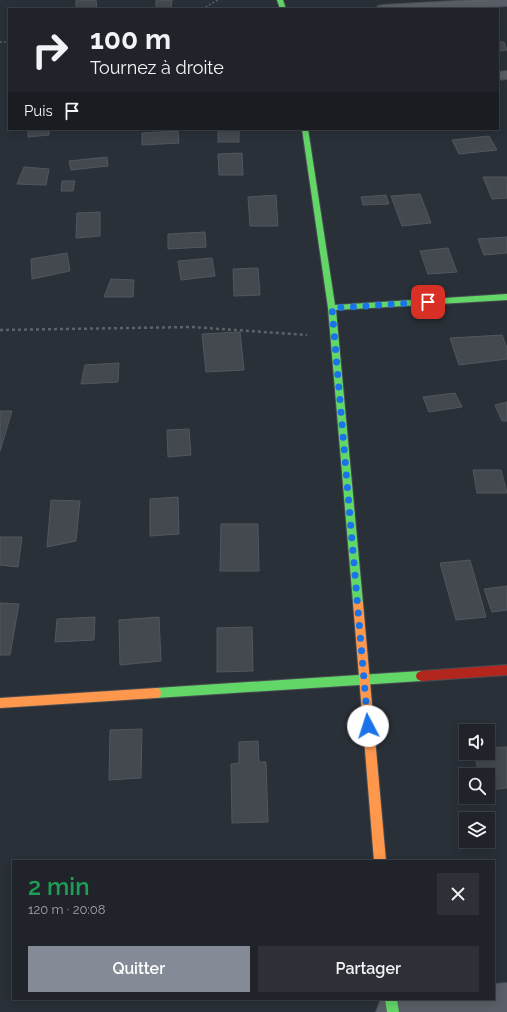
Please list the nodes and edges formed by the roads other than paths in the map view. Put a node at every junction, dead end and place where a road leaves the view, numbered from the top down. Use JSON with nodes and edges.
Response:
{"nodes":[{"id":1,"x":507,"y":2,"type":"edge"},
{"id":2,"x":401,"y":8,"type":"edge"},
{"id":3,"x":305,"y":130,"type":"edge"},
{"id":4,"x":507,"y":296,"type":"edge"},
{"id":5,"x":332,"y":308,"type":"junction"},
{"id":6,"x":507,"y":670,"type":"edge"},
{"id":7,"x":364,"y":682,"type":"junction"},
{"id":8,"x":0,"y":703,"type":"edge"},
{"id":9,"x":380,"y":860,"type":"edge"},
{"id":10,"x":507,"y":998,"type":"edge"},
{"id":11,"x":495,"y":999,"type":"edge"},
{"id":12,"x":391,"y":1000,"type":"edge"},
{"id":13,"x":491,"y":1000,"type":"edge"},
{"id":14,"x":392,"y":1012,"type":"edge"}],
"edges":[{"from":1,"to":2,"type":"street"},
{"from":3,"to":5,"type":"street"},
{"from":4,"to":5,"type":"street"},
{"from":5,"to":7,"type":"street"},
{"from":6,"to":7,"type":"street"},
{"from":7,"to":8,"type":"street"},
{"from":7,"to":9,"type":"street"},
{"from":10,"to":11,"type":"street"},
{"from":12,"to":14,"type":"street"},
{"from":13,"to":14,"type":"street"}]}
